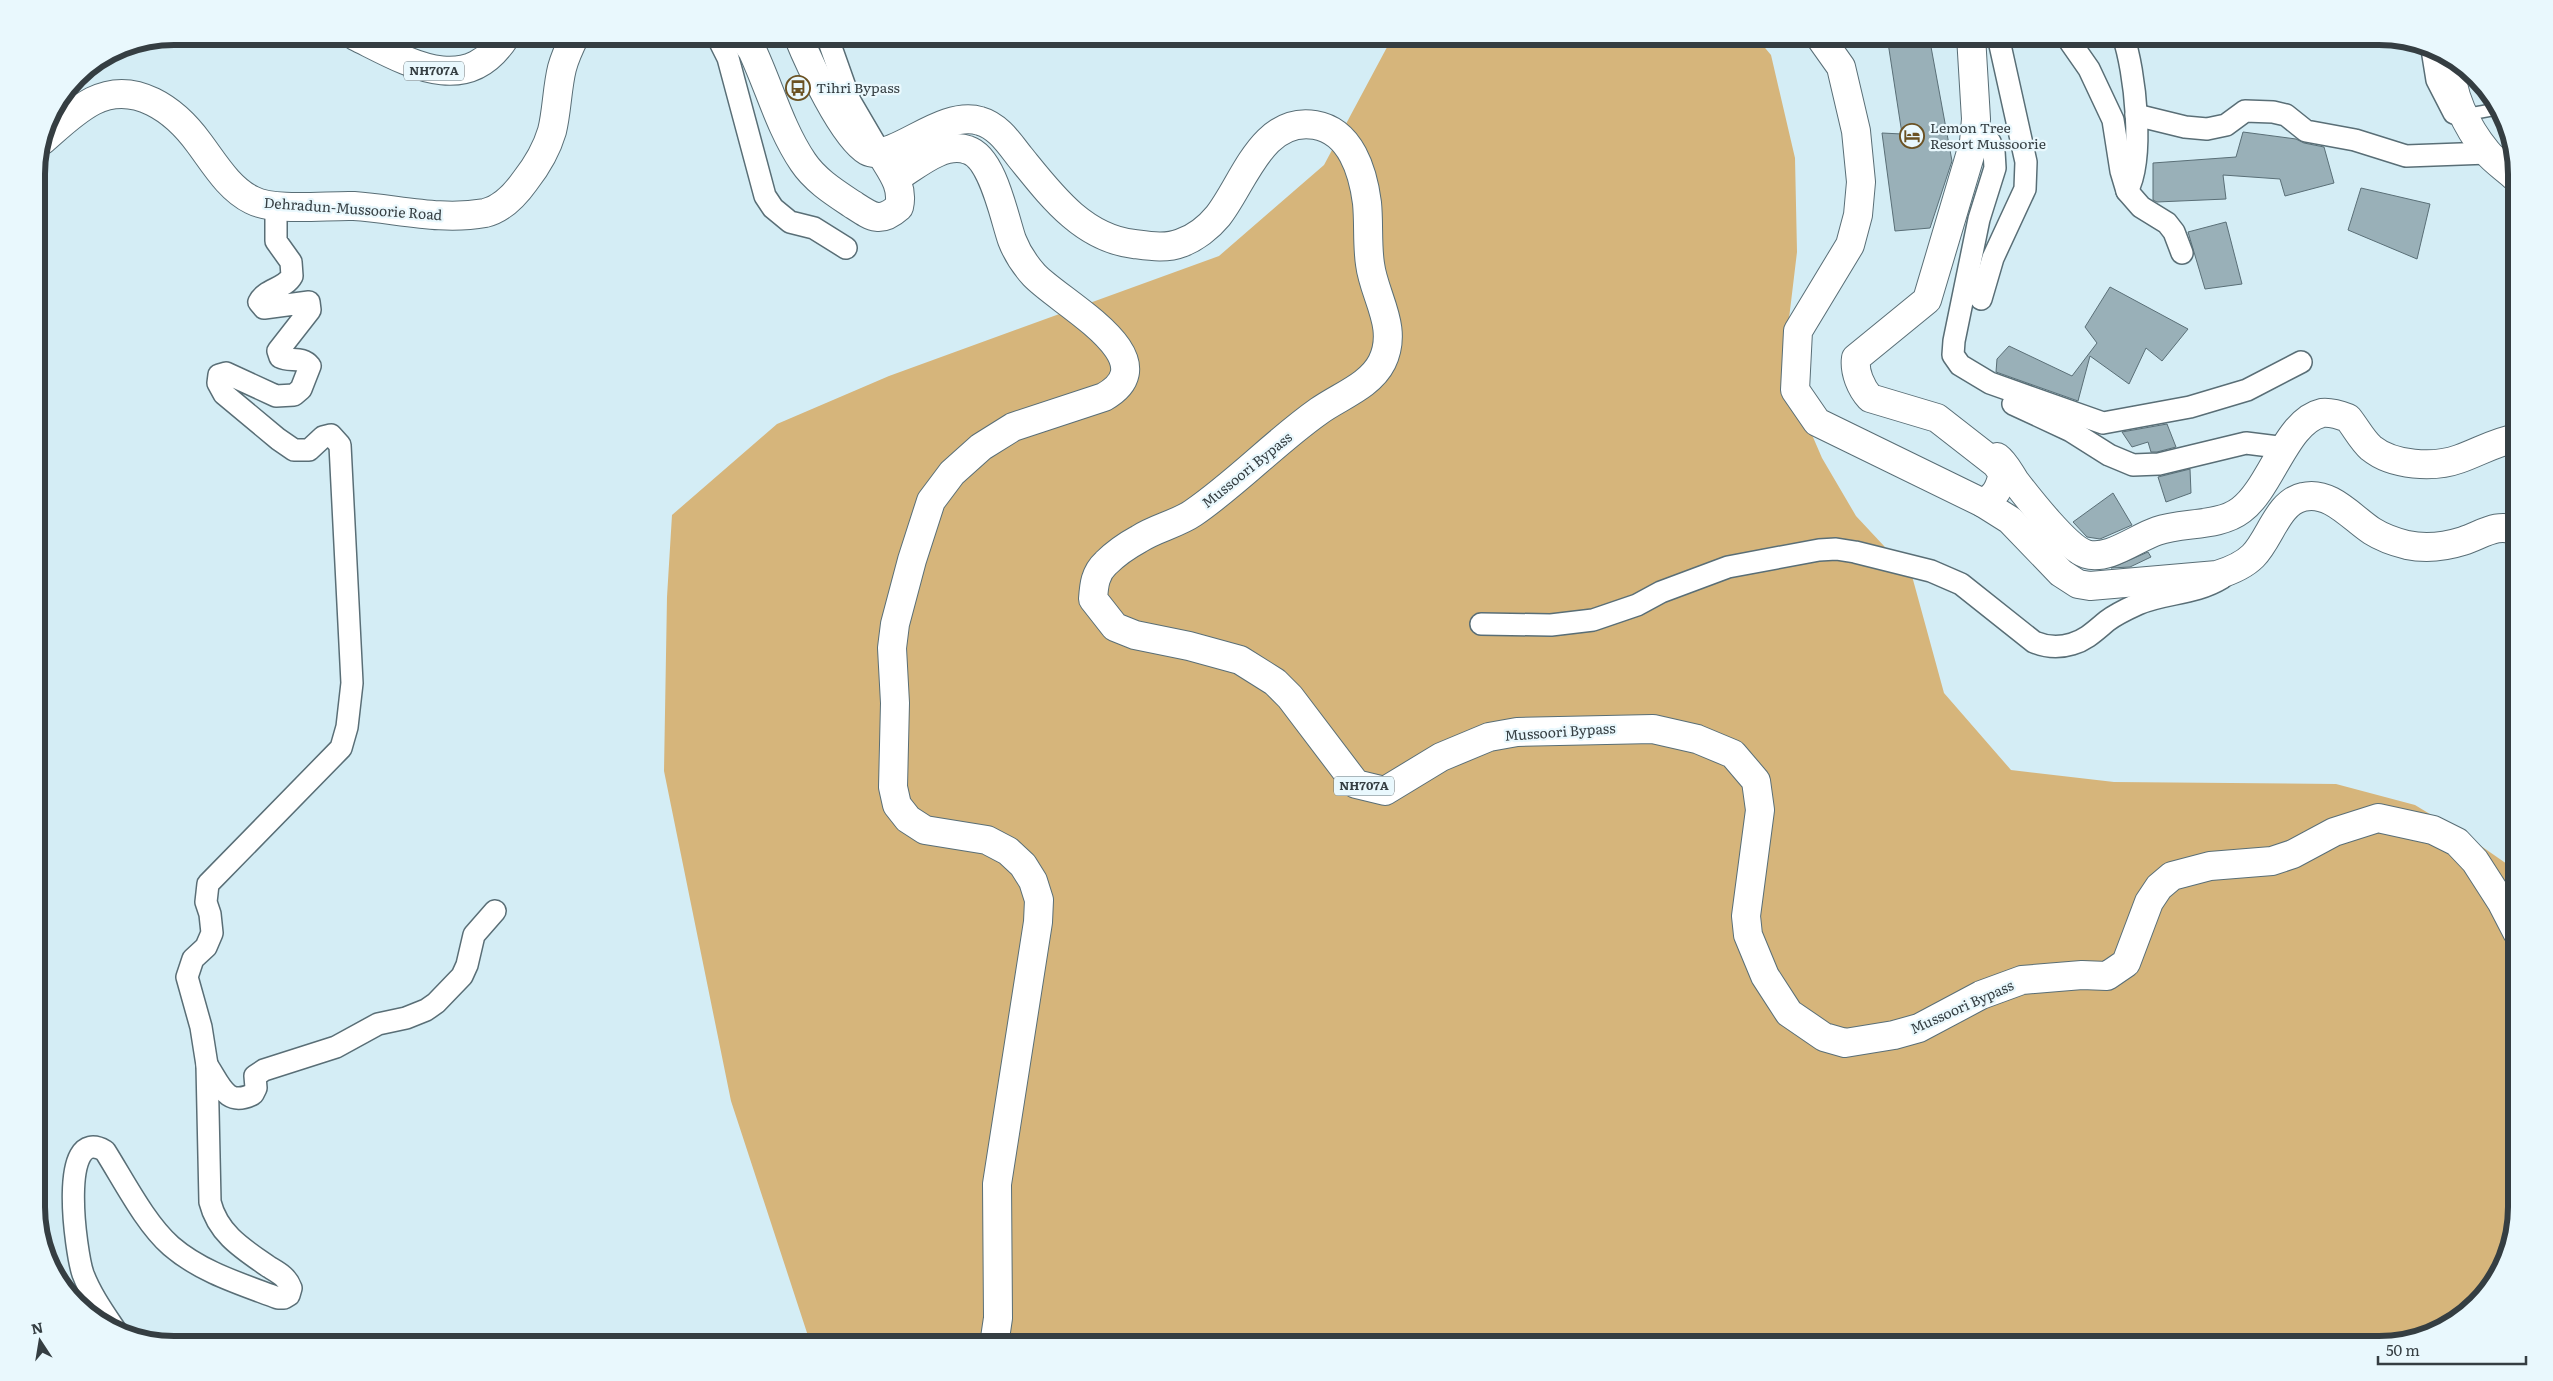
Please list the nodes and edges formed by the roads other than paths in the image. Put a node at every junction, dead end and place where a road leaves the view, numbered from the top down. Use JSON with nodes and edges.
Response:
{"nodes":[{"id":1,"x":375,"y":45,"type":"edge"},
{"id":2,"x":500,"y":45,"type":"edge"},
{"id":3,"x":571,"y":45,"type":"edge"},
{"id":4,"x":722,"y":45,"type":"edge"},
{"id":5,"x":748,"y":45,"type":"edge"},
{"id":6,"x":802,"y":45,"type":"edge"},
{"id":7,"x":830,"y":45,"type":"edge"},
{"id":8,"x":1826,"y":45,"type":"edge"},
{"id":9,"x":1971,"y":45,"type":"edge"},
{"id":10,"x":2000,"y":45,"type":"edge"},
{"id":11,"x":2072,"y":45,"type":"edge"},
{"id":12,"x":2125,"y":45,"type":"edge"},
{"id":13,"x":2433,"y":57,"type":"edge"},
{"id":14,"x":2451,"y":67,"type":"edge"},
{"id":15,"x":2493,"y":114,"type":"edge"},
{"id":16,"x":2136,"y":115,"type":"junction"},
{"id":17,"x":1975,"y":127,"type":"junction"},
{"id":18,"x":53,"y":130,"type":"edge"},
{"id":19,"x":2476,"y":135,"type":"junction"},
{"id":20,"x":881,"y":154,"type":"junction"},
{"id":21,"x":2508,"y":169,"type":"edge"},
{"id":22,"x":896,"y":178,"type":"junction"},
{"id":23,"x":2127,"y":190,"type":"junction"},
{"id":24,"x":276,"y":205,"type":"junction"},
{"id":25,"x":846,"y":248,"type":"dead end"},
{"id":26,"x":2182,"y":254,"type":"dead end"},
{"id":27,"x":1981,"y":299,"type":"dead end"},
{"id":28,"x":2301,"y":362,"type":"dead end"},
{"id":29,"x":1960,"y":365,"type":"junction"},
{"id":30,"x":2508,"y":440,"type":"edge"},
{"id":31,"x":1970,"y":443,"type":"junction"},
{"id":32,"x":2286,"y":448,"type":"junction"},
{"id":33,"x":1983,"y":503,"type":"junction"},
{"id":34,"x":2508,"y":529,"type":"edge"},
{"id":35,"x":2237,"y":568,"type":"junction"},
{"id":36,"x":1481,"y":624,"type":"dead end"},
{"id":37,"x":495,"y":911,"type":"dead end"},
{"id":38,"x":2508,"y":915,"type":"edge"},
{"id":39,"x":207,"y":1065,"type":"junction"},
{"id":40,"x":106,"y":1317,"type":"edge"},
{"id":41,"x":995,"y":1336,"type":"edge"}],
"edges":[{"from":1,"to":2,"type":"main road","number":"NH707A"},
{"from":3,"to":24,"type":"main road","name":"Dehradun-Mussoorie Road"},
{"from":4,"to":25,"type":"street"},
{"from":5,"to":22,"type":"main road"},
{"from":6,"to":20,"type":"main road"},
{"from":7,"to":20,"type":"street"},
{"from":8,"to":33,"type":"main road"},
{"from":9,"to":17,"type":"main road"},
{"from":10,"to":27,"type":"street"},
{"from":11,"to":23,"type":"street"},
{"from":12,"to":16,"type":"street"},
{"from":13,"to":19,"type":"street"},
{"from":14,"to":19,"type":"main road"},
{"from":15,"to":19,"type":"lane"},
{"from":16,"to":19,"type":"street"},
{"from":16,"to":23,"type":"street"},
{"from":17,"to":29,"type":"street"},
{"from":17,"to":31,"type":"main road"},
{"from":18,"to":24,"type":"main road","name":"Dehradun-Mussoorie Road"},
{"from":19,"to":21,"type":"main road"},
{"from":20,"to":22,"type":"main road"},
{"from":20,"to":38,"type":"main road","name":"Mussoori Bypass","number":"NH707A"},
{"from":22,"to":41,"type":"main road"},
{"from":23,"to":26,"type":"street"},
{"from":24,"to":39,"type":"street"},
{"from":28,"to":29,"type":"street"},
{"from":29,"to":32,"type":"street"},
{"from":30,"to":32,"type":"main road"},
{"from":31,"to":32,"type":"main road"},
{"from":31,"to":33,"type":"main road"},
{"from":33,"to":35,"type":"main road"},
{"from":34,"to":35,"type":"main road"},
{"from":35,"to":36,"type":"street"},
{"from":37,"to":39,"type":"street"},
{"from":39,"to":40,"type":"street"}]}
